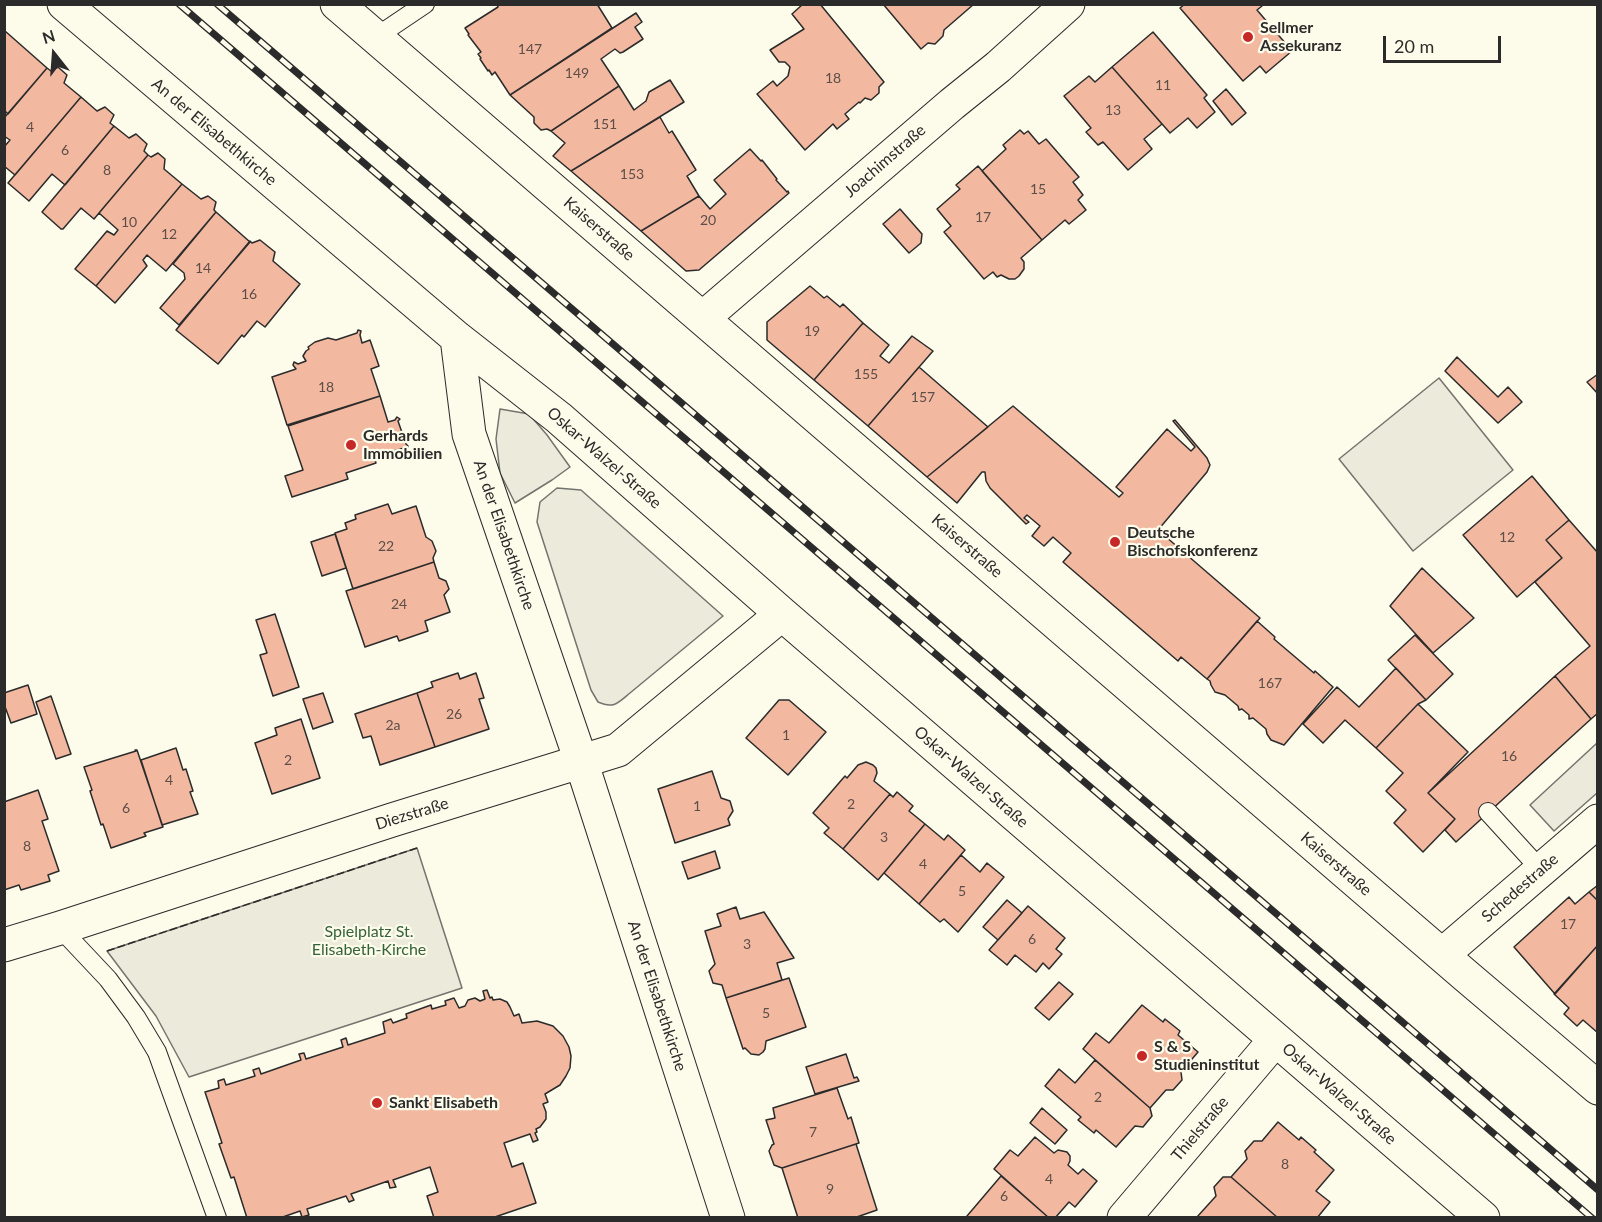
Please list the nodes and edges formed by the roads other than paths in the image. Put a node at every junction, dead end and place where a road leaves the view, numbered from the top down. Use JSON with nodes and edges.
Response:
{"nodes":[{"id":1,"x":64,"y":4,"type":"edge"},
{"id":2,"x":337,"y":4,"type":"edge"},
{"id":3,"x":425,"y":4,"type":"edge"},
{"id":4,"x":1068,"y":4,"type":"edge"},
{"id":5,"x":376,"y":37,"type":"junction"},
{"id":6,"x":703,"y":318,"type":"junction"},
{"id":7,"x":456,"y":338,"type":"junction"},
{"id":8,"x":782,"y":614,"type":"junction"},
{"id":9,"x":581,"y":761,"type":"junction"},
{"id":10,"x":1488,"y":812,"type":"dead end"},
{"id":11,"x":1598,"y":820,"type":"edge"},
{"id":12,"x":1541,"y":870,"type":"junction"},
{"id":13,"x":60,"y":928,"type":"junction"},
{"id":14,"x":4,"y":945,"type":"edge"},
{"id":15,"x":1454,"y":965,"type":"junction"},
{"id":16,"x":1275,"y":1040,"type":"junction"},
{"id":17,"x":1598,"y":1088,"type":"edge"},
{"id":18,"x":217,"y":1218,"type":"edge"},
{"id":19,"x":728,"y":1218,"type":"edge"},
{"id":20,"x":1124,"y":1218,"type":"edge"},
{"id":21,"x":1483,"y":1218,"type":"edge"}],
"edges":[{"from":1,"to":7,"type":"street","name":"An der Elisabethkirche"},
{"from":2,"to":5,"type":"street","name":"Kaiserstraße"},
{"from":3,"to":5,"type":"lane"},
{"from":4,"to":6,"type":"street","name":"Joachimstraße"},
{"from":5,"to":6,"type":"street","name":"Kaiserstraße"},
{"from":6,"to":15,"type":"street","name":"Kaiserstraße"},
{"from":7,"to":8,"type":"street","name":"Oskar-Walzel-Straße"},
{"from":7,"to":9,"type":"street","name":"An der Elisabethkirche"},
{"from":8,"to":9,"type":"street","name":"Diezstraße"},
{"from":8,"to":16,"type":"street","name":"Oskar-Walzel-Straße"},
{"from":9,"to":13,"type":"street","name":"Diezstraße"},
{"from":9,"to":19,"type":"street","name":"An der Elisabethkirche"},
{"from":10,"to":12,"type":"lane"},
{"from":11,"to":12,"type":"street","name":"Schedestraße"},
{"from":12,"to":15,"type":"street","name":"Schedestraße"},
{"from":13,"to":14,"type":"street","name":"Diezstraße"},
{"from":13,"to":18,"type":"lane"},
{"from":15,"to":17,"type":"street","name":"Kaiserstraße"},
{"from":16,"to":20,"type":"street","name":"Thielstraße"},
{"from":16,"to":21,"type":"street","name":"Oskar-Walzel-Straße"}]}
